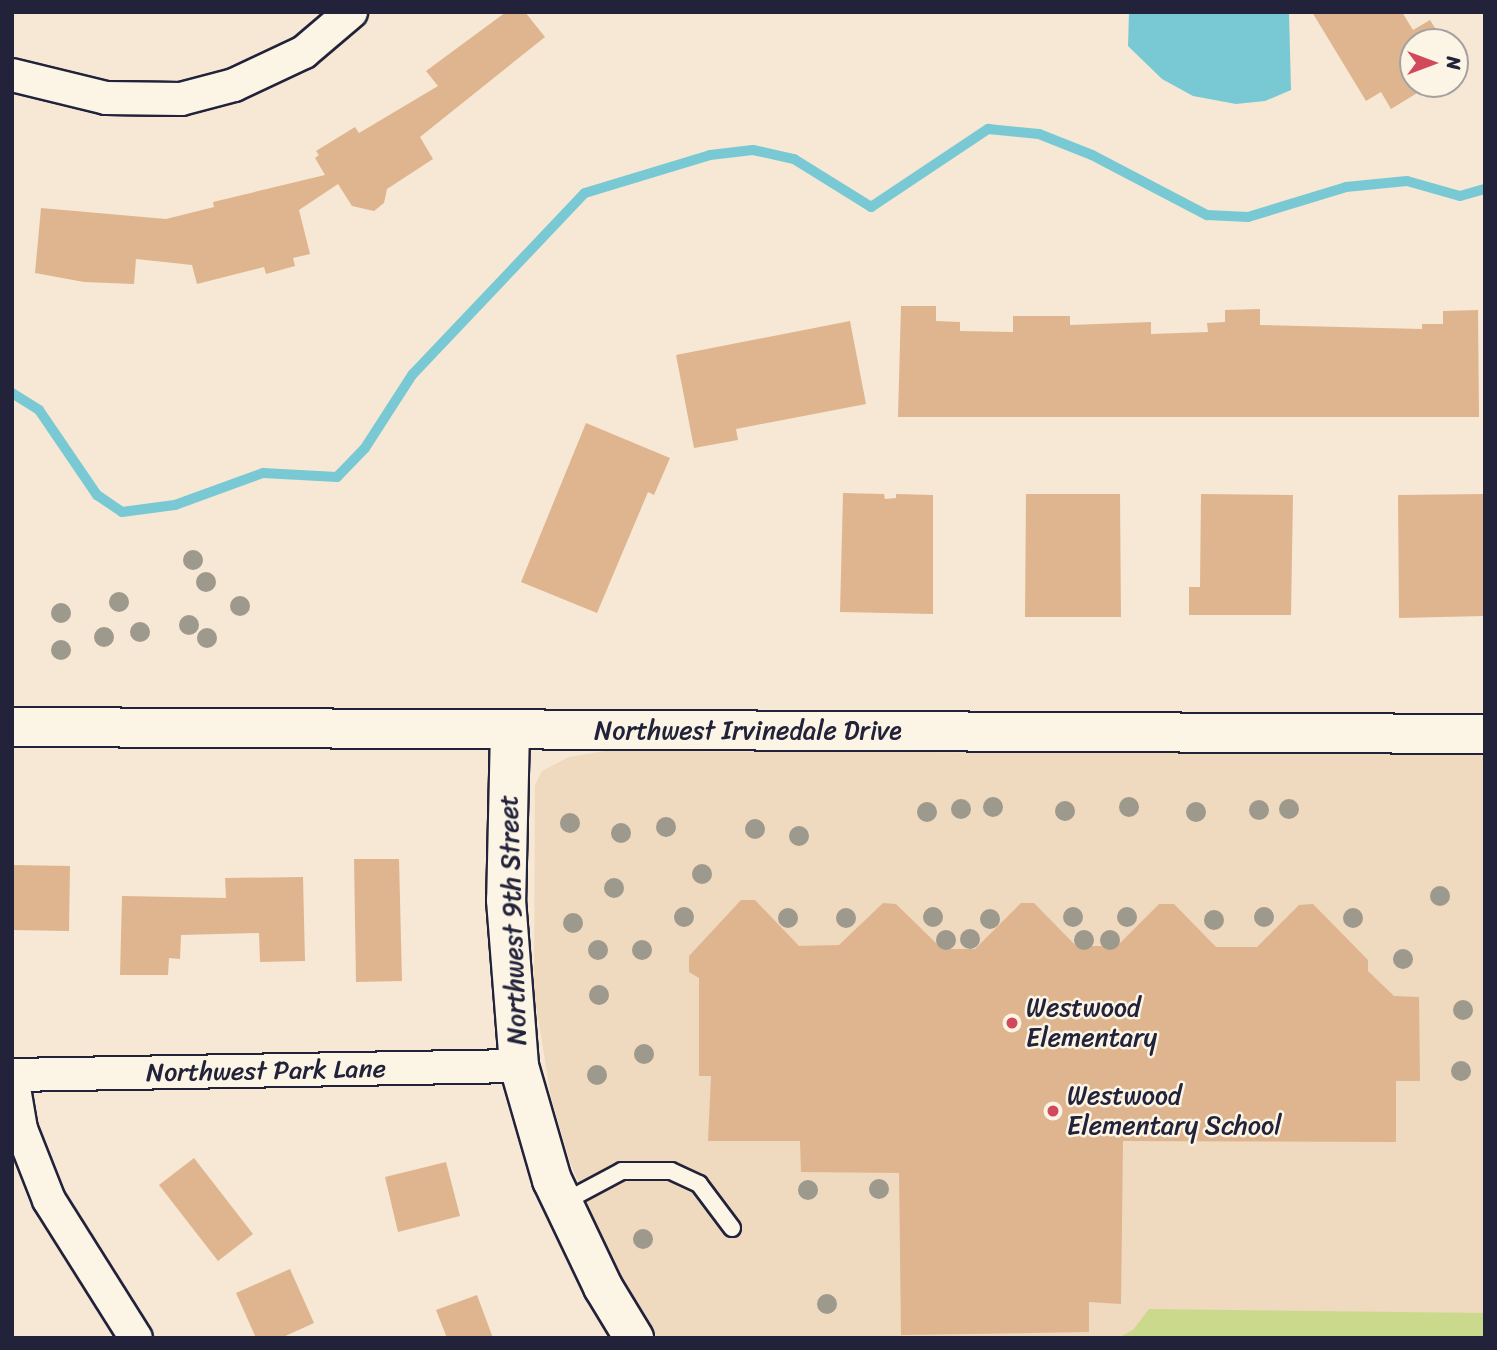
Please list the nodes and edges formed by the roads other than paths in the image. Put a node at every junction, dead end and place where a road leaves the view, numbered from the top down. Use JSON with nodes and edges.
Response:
{"nodes":[{"id":1,"x":351,"y":12,"type":"edge"},
{"id":2,"x":12,"y":75,"type":"edge"},
{"id":3,"x":12,"y":727,"type":"edge"},
{"id":4,"x":510,"y":730,"type":"junction"},
{"id":5,"x":1485,"y":734,"type":"edge"},
{"id":6,"x":519,"y":1066,"type":"junction"},
{"id":7,"x":12,"y":1075,"type":"edge"},
{"id":8,"x":562,"y":1203,"type":"junction"},
{"id":9,"x":732,"y":1228,"type":"dead end"},
{"id":10,"x":136,"y":1338,"type":"edge"},
{"id":11,"x":634,"y":1338,"type":"edge"}],
"edges":[{"from":1,"to":2,"type":"street"},
{"from":3,"to":4,"type":"main road","name":"Northwest Irvinedale Drive"},
{"from":4,"to":5,"type":"main road","name":"Northwest Irvinedale Drive"},
{"from":4,"to":6,"type":"main road","name":"Northwest 9th Street"},
{"from":6,"to":7,"type":"street","name":"Northwest Park Lane"},
{"from":6,"to":8,"type":"main road","name":"Northwest 9th Street"},
{"from":7,"to":10,"type":"street","name":"Northwest Park Lane"},
{"from":8,"to":9,"type":"lane"},
{"from":8,"to":11,"type":"main road","name":"Northwest 9th Street"}]}
